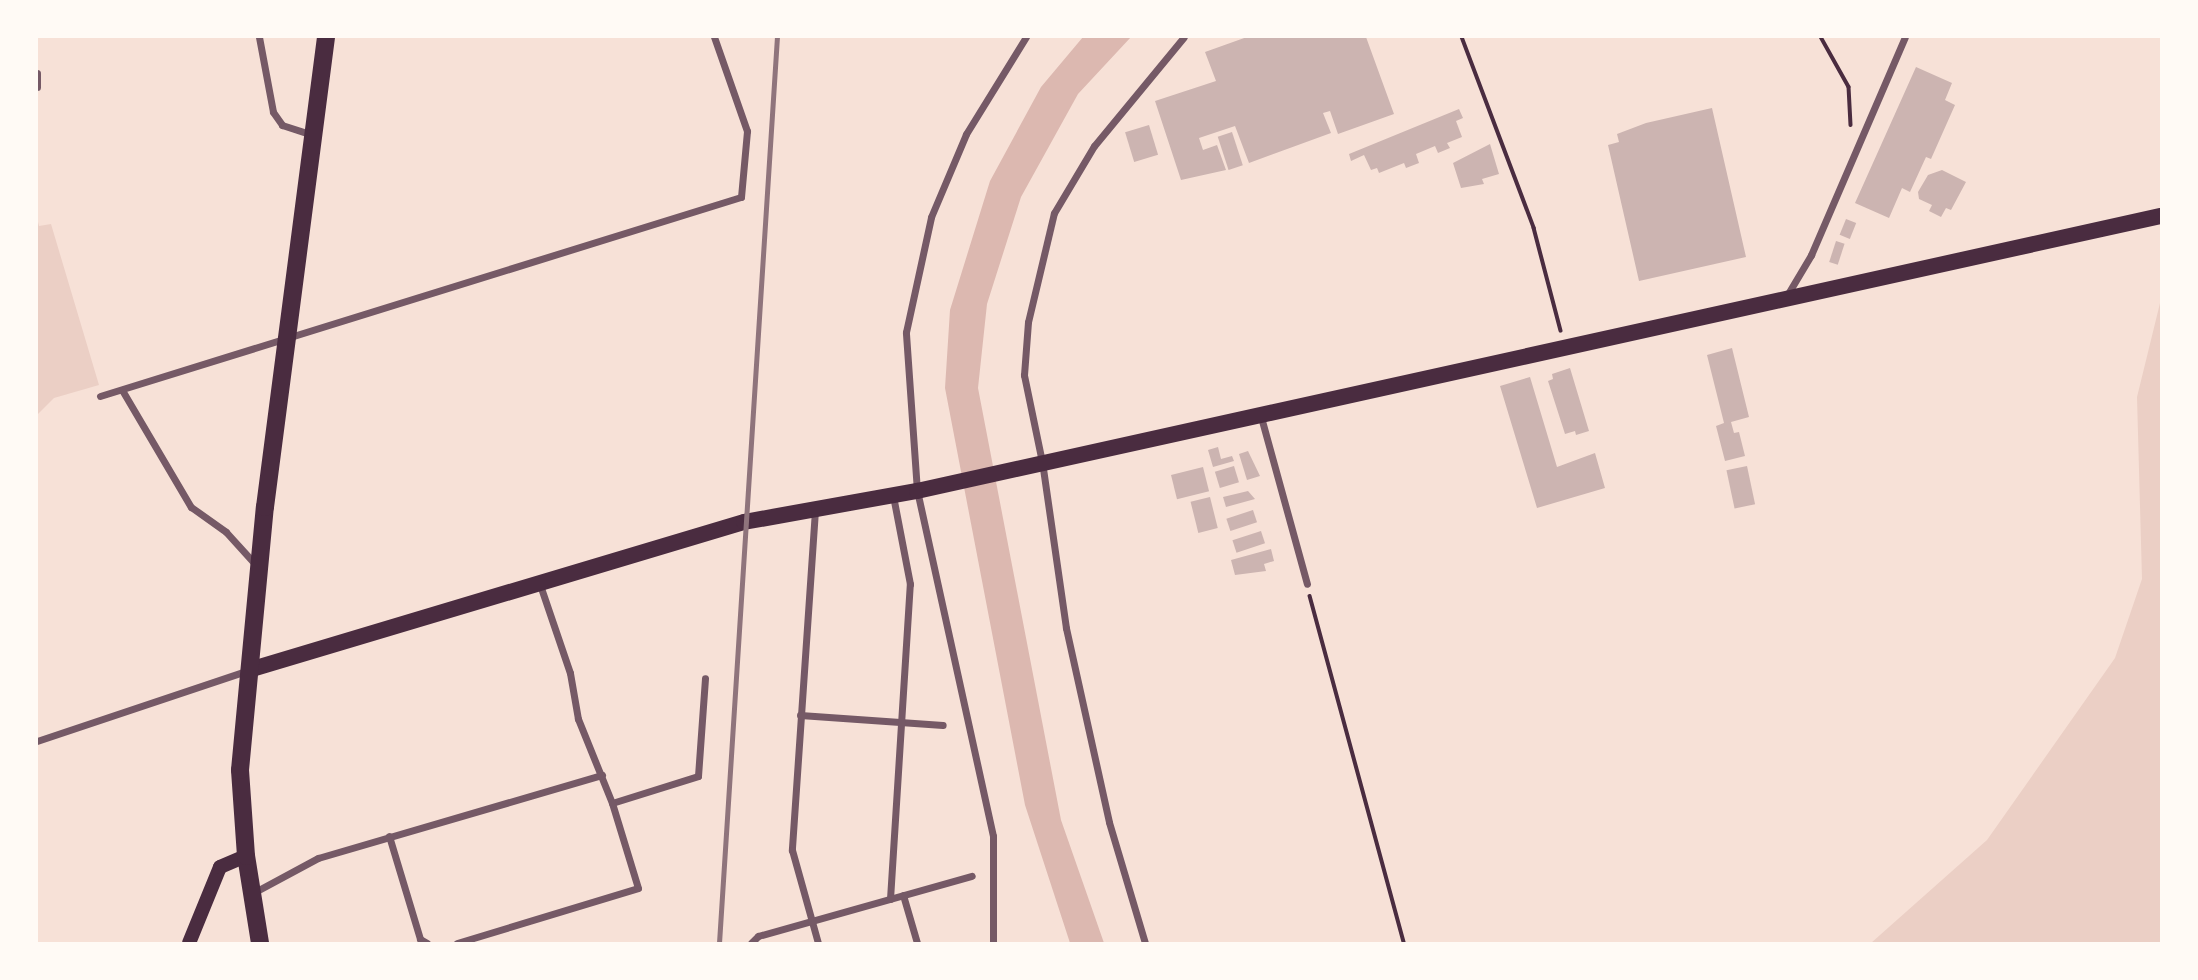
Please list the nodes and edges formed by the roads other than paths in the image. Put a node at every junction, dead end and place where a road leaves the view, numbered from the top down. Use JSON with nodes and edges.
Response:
{"nodes":[{"id":1,"x":260,"y":37,"type":"edge"},
{"id":2,"x":326,"y":37,"type":"edge"},
{"id":3,"x":714,"y":37,"type":"edge"},
{"id":4,"x":1026,"y":37,"type":"edge"},
{"id":5,"x":1184,"y":37,"type":"edge"},
{"id":6,"x":1905,"y":37,"type":"edge"},
{"id":7,"x":37,"y":73,"type":"edge"},
{"id":8,"x":37,"y":87,"type":"edge"},
{"id":9,"x":313,"y":135,"type":"junction"},
{"id":10,"x":2161,"y":216,"type":"edge"},
{"id":11,"x":1783,"y":300,"type":"junction"},
{"id":12,"x":287,"y":338,"type":"junction"},
{"id":13,"x":122,"y":390,"type":"junction"},
{"id":14,"x":100,"y":397,"type":"dead end"},
{"id":15,"x":1260,"y":412,"type":"junction"},
{"id":16,"x":1042,"y":462,"type":"junction"},
{"id":17,"x":917,"y":491,"type":"junction"},
{"id":18,"x":892,"y":495,"type":"junction"},
{"id":19,"x":815,"y":510,"type":"junction"},
{"id":20,"x":258,"y":568,"type":"junction"},
{"id":21,"x":539,"y":581,"type":"junction"},
{"id":22,"x":1307,"y":584,"type":"road end"},
{"id":23,"x":249,"y":670,"type":"junction"},
{"id":24,"x":705,"y":677,"type":"dead end"},
{"id":25,"x":800,"y":715,"type":"junction"},
{"id":26,"x":901,"y":722,"type":"junction"},
{"id":27,"x":943,"y":725,"type":"dead end"},
{"id":28,"x":37,"y":741,"type":"edge"},
{"id":29,"x":601,"y":775,"type":"junction"},
{"id":30,"x":612,"y":803,"type":"junction"},
{"id":31,"x":389,"y":836,"type":"junction"},
{"id":32,"x":246,"y":856,"type":"junction"},
{"id":33,"x":972,"y":876,"type":"dead end"},
{"id":34,"x":252,"y":894,"type":"junction"},
{"id":35,"x":903,"y":895,"type":"junction"},
{"id":36,"x":890,"y":899,"type":"junction"},
{"id":37,"x":811,"y":921,"type":"junction"},
{"id":38,"x":189,"y":943,"type":"edge"},
{"id":39,"x":260,"y":943,"type":"edge"},
{"id":40,"x":426,"y":943,"type":"edge"},
{"id":41,"x":457,"y":943,"type":"edge"},
{"id":42,"x":751,"y":943,"type":"edge"},
{"id":43,"x":818,"y":943,"type":"edge"},
{"id":44,"x":917,"y":943,"type":"edge"},
{"id":45,"x":993,"y":943,"type":"edge"},
{"id":46,"x":1145,"y":943,"type":"edge"}],
"edges":[{"from":1,"to":9,"type":"street"},
{"from":2,"to":9,"type":"highway"},
{"from":3,"to":12,"type":"street"},
{"from":4,"to":17,"type":"street"},
{"from":5,"to":16,"type":"street"},
{"from":6,"to":11,"type":"street"},
{"from":7,"to":8,"type":"street"},
{"from":9,"to":12,"type":"highway"},
{"from":10,"to":11,"type":"main road"},
{"from":11,"to":15,"type":"main road"},
{"from":12,"to":13,"type":"street"},
{"from":12,"to":20,"type":"highway"},
{"from":13,"to":14,"type":"street"},
{"from":13,"to":20,"type":"street"},
{"from":15,"to":16,"type":"main road"},
{"from":15,"to":22,"type":"street"},
{"from":16,"to":17,"type":"main road"},
{"from":16,"to":46,"type":"street"},
{"from":17,"to":18,"type":"main road"},
{"from":17,"to":45,"type":"street"},
{"from":18,"to":19,"type":"main road"},
{"from":18,"to":26,"type":"street"},
{"from":19,"to":21,"type":"main road"},
{"from":19,"to":25,"type":"street"},
{"from":20,"to":23,"type":"highway"},
{"from":21,"to":23,"type":"main road"},
{"from":21,"to":29,"type":"street"},
{"from":23,"to":28,"type":"street"},
{"from":23,"to":32,"type":"highway"},
{"from":24,"to":30,"type":"street"},
{"from":25,"to":26,"type":"street"},
{"from":25,"to":37,"type":"street"},
{"from":26,"to":27,"type":"street"},
{"from":26,"to":36,"type":"street"},
{"from":29,"to":30,"type":"street"},
{"from":29,"to":31,"type":"street"},
{"from":30,"to":41,"type":"street"},
{"from":31,"to":34,"type":"street"},
{"from":31,"to":40,"type":"street"},
{"from":32,"to":34,"type":"highway"},
{"from":32,"to":38,"type":"main road"},
{"from":33,"to":35,"type":"street"},
{"from":34,"to":39,"type":"highway"},
{"from":35,"to":36,"type":"street"},
{"from":35,"to":44,"type":"street"},
{"from":36,"to":37,"type":"street"},
{"from":37,"to":42,"type":"street"},
{"from":37,"to":43,"type":"street"}]}
